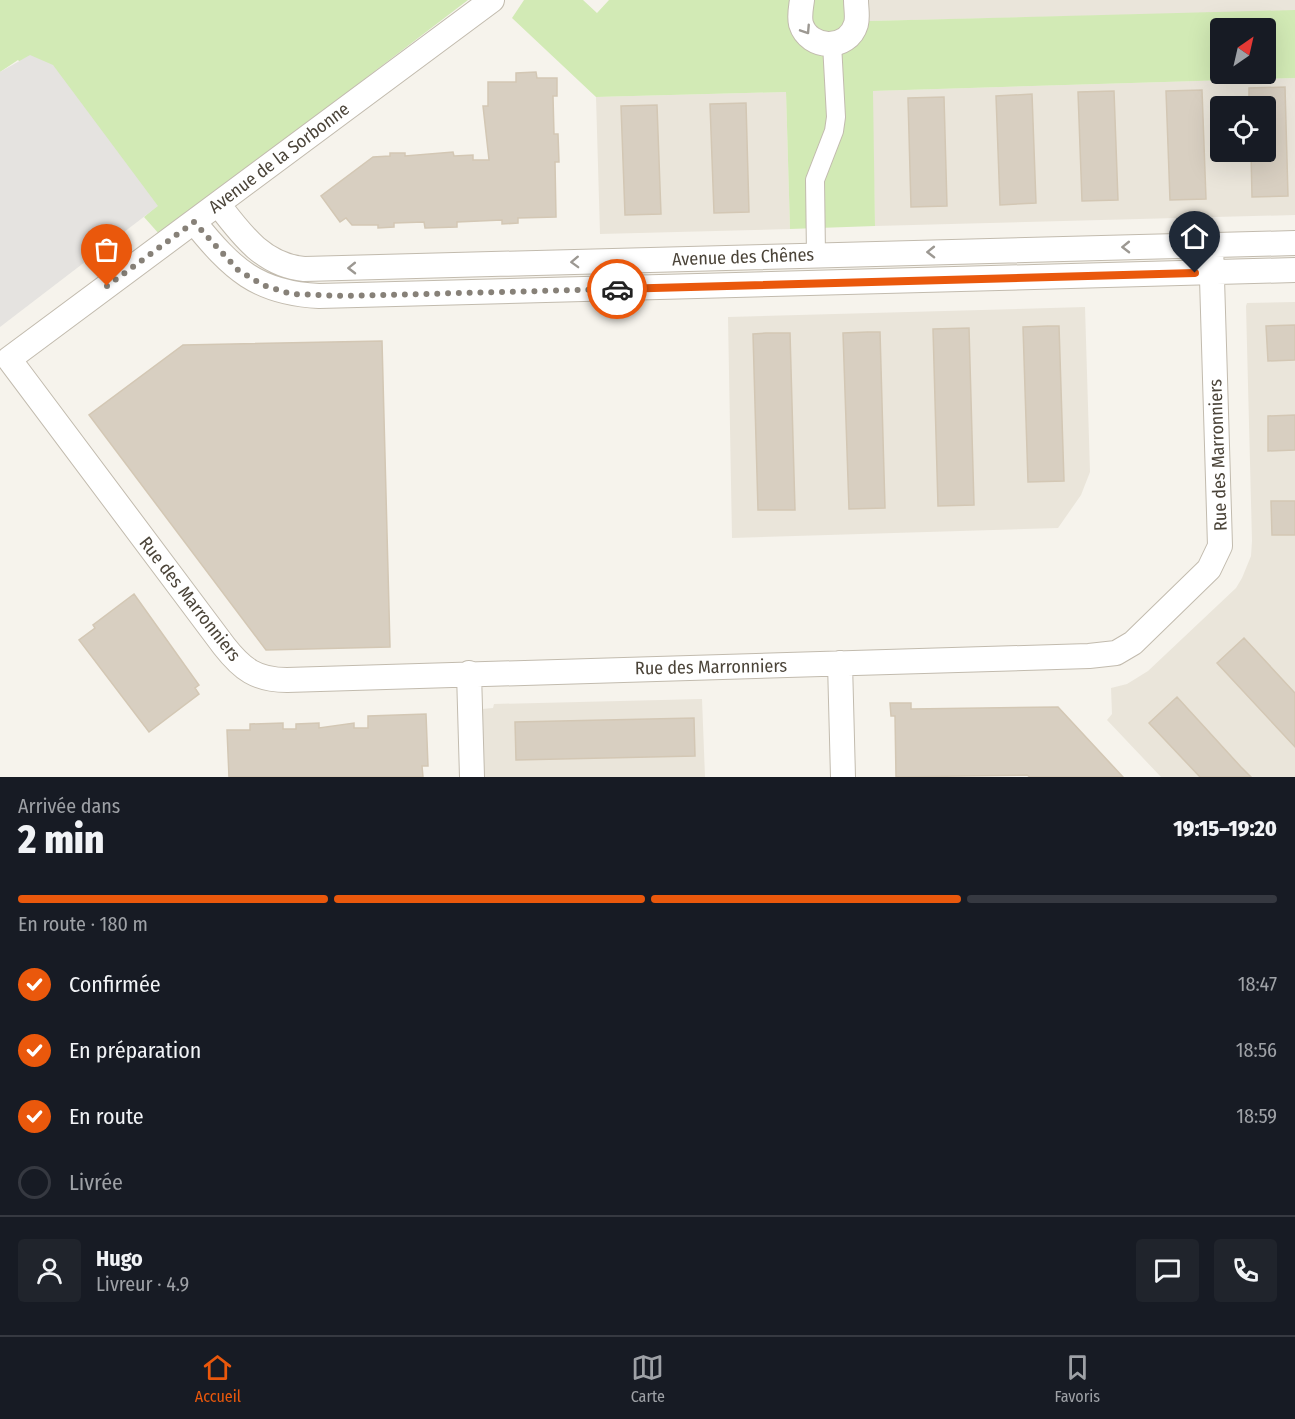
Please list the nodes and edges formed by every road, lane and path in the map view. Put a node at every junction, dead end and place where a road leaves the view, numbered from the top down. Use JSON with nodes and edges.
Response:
{"nodes":[{"id":1,"x":492,"y":0,"type":"edge"},
{"id":2,"x":802,"y":0,"type":"edge"},
{"id":3,"x":856,"y":0,"type":"edge"},
{"id":4,"x":832,"y":44,"type":"junction"},
{"id":5,"x":218,"y":204,"type":"junction"},
{"id":6,"x":194,"y":222,"type":"junction"},
{"id":7,"x":1295,"y":243,"type":"edge"},
{"id":8,"x":1211,"y":245,"type":"junction"},
{"id":9,"x":816,"y":255,"type":"junction"},
{"id":10,"x":1295,"y":270,"type":"edge"},
{"id":11,"x":1211,"y":272,"type":"junction"},
{"id":12,"x":9,"y":359,"type":"joint"},
{"id":13,"x":840,"y":663,"type":"junction"},
{"id":14,"x":470,"y":673,"type":"junction"},
{"id":15,"x":472,"y":777,"type":"edge"},
{"id":16,"x":843,"y":777,"type":"edge"}],
"edges":[{"from":1,"to":5,"type":"street","name":"Avenue de la Sorbonne"},
{"from":2,"to":4,"type":"street","one_way":true},
{"from":3,"to":4,"type":"street"},
{"from":4,"to":9,"type":"street"},
{"from":5,"to":6,"type":"street","name":"Avenue de la Sorbonne"},
{"from":9,"to":5,"type":"street","name":"Avenue des Chênes","one_way":true},
{"from":6,"to":11,"type":"street","name":"Avenue des Chênes"},
{"from":6,"to":12,"type":"street","name":"Avenue de la Sorbonne"},
{"from":7,"to":8,"type":"street","name":"Avenue des Chênes"},
{"from":8,"to":9,"type":"street","name":"Avenue des Chênes","one_way":true},
{"from":8,"to":11,"type":"street","name":"Rue des Marronniers"},
{"from":10,"to":11,"type":"street","name":"Avenue des Chênes"},
{"from":11,"to":13,"type":"street","name":"Rue des Marronniers"},
{"from":12,"to":14,"type":"street","name":"Rue des Marronniers"},
{"from":13,"to":14,"type":"street","name":"Rue des Marronniers"},
{"from":13,"to":16,"type":"street"},
{"from":14,"to":15,"type":"street"}]}
